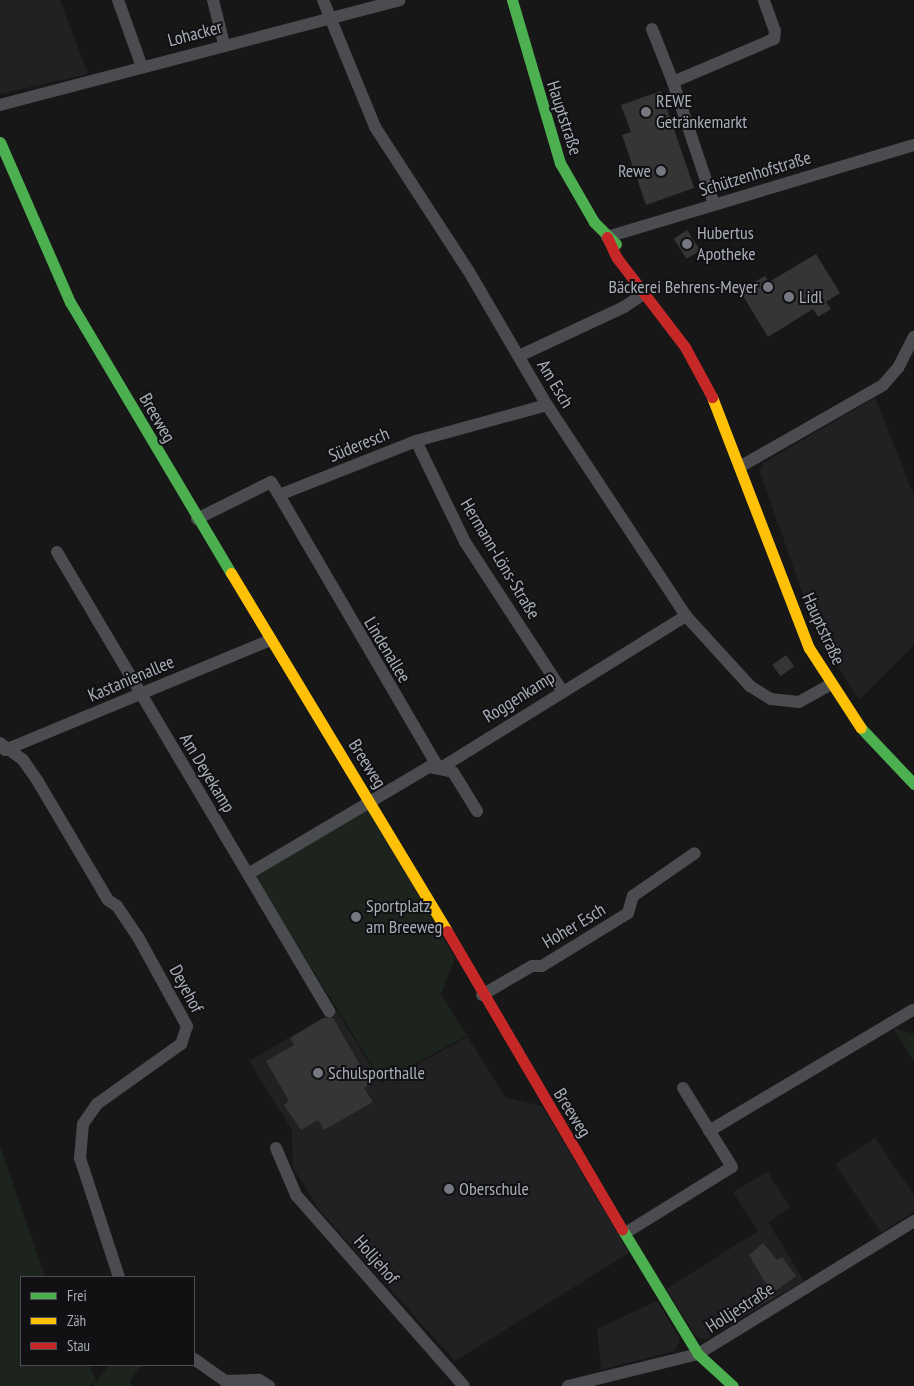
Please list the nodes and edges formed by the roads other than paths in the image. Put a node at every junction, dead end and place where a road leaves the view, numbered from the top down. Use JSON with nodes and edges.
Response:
{"nodes":[{"id":1,"x":118,"y":0,"type":"edge"},
{"id":2,"x":212,"y":0,"type":"edge"},
{"id":3,"x":323,"y":0,"type":"edge"},
{"id":4,"x":400,"y":0,"type":"edge"},
{"id":5,"x":512,"y":0,"type":"edge"},
{"id":6,"x":764,"y":0,"type":"edge"},
{"id":7,"x":328,"y":18,"type":"junction"},
{"id":8,"x":652,"y":29,"type":"dead end"},
{"id":9,"x":224,"y":44,"type":"junction"},
{"id":10,"x":142,"y":67,"type":"junction"},
{"id":11,"x":673,"y":82,"type":"junction"},
{"id":12,"x":0,"y":105,"type":"edge"},
{"id":13,"x":0,"y":142,"type":"edge"},
{"id":14,"x":914,"y":145,"type":"edge"},
{"id":15,"x":714,"y":204,"type":"junction"},
{"id":16,"x":607,"y":237,"type":"junction"},
{"id":17,"x":648,"y":291,"type":"junction"},
{"id":18,"x":912,"y":346,"type":"edge"},
{"id":19,"x":519,"y":356,"type":"junction"},
{"id":20,"x":547,"y":405,"type":"junction"},
{"id":21,"x":416,"y":441,"type":"junction"},
{"id":22,"x":742,"y":465,"type":"junction"},
{"id":23,"x":279,"y":495,"type":"junction"},
{"id":24,"x":197,"y":519,"type":"junction"},
{"id":25,"x":57,"y":552,"type":"dead end"},
{"id":26,"x":686,"y":616,"type":"junction"},
{"id":27,"x":270,"y":640,"type":"junction"},
{"id":28,"x":830,"y":685,"type":"junction"},
{"id":29,"x":562,"y":691,"type":"junction"},
{"id":30,"x":139,"y":695,"type":"junction"},
{"id":31,"x":2,"y":746,"type":"edge"},
{"id":32,"x":439,"y":769,"type":"junction"},
{"id":33,"x":914,"y":784,"type":"edge"},
{"id":34,"x":370,"y":803,"type":"junction"},
{"id":35,"x":477,"y":811,"type":"dead end"},
{"id":36,"x":695,"y":853,"type":"dead end"},
{"id":37,"x":248,"y":874,"type":"junction"},
{"id":38,"x":482,"y":995,"type":"junction"},
{"id":39,"x":913,"y":1010,"type":"edge"},
{"id":40,"x":329,"y":1011,"type":"dead end"},
{"id":41,"x":683,"y":1088,"type":"dead end"},
{"id":42,"x":709,"y":1131,"type":"junction"},
{"id":43,"x":276,"y":1148,"type":"dead end"},
{"id":44,"x":914,"y":1220,"type":"edge"},
{"id":45,"x":626,"y":1232,"type":"junction"},
{"id":46,"x":118,"y":1276,"type":"edge"},
{"id":47,"x":698,"y":1354,"type":"junction"},
{"id":48,"x":195,"y":1361,"type":"edge"},
{"id":49,"x":268,"y":1386,"type":"edge"},
{"id":50,"x":464,"y":1386,"type":"edge"},
{"id":51,"x":568,"y":1386,"type":"edge"},
{"id":52,"x":733,"y":1386,"type":"edge"}],
"edges":[{"from":1,"to":10,"type":"street"},
{"from":2,"to":9,"type":"street"},
{"from":3,"to":7,"type":"street","name":"Am Esch"},
{"from":4,"to":7,"type":"street","name":"Lohacker"},
{"from":5,"to":16,"type":"street","name":"Hauptstraße"},
{"from":6,"to":11,"type":"street"},
{"from":7,"to":9,"type":"street","name":"Lohacker"},
{"from":7,"to":19,"type":"street","name":"Am Esch"},
{"from":8,"to":11,"type":"street"},
{"from":9,"to":10,"type":"street","name":"Lohacker"},
{"from":10,"to":12,"type":"street","name":"Lohacker"},
{"from":11,"to":15,"type":"street"},
{"from":13,"to":24,"type":"street","name":"Breeweg"},
{"from":14,"to":15,"type":"street","name":"Schützenhofstraße"},
{"from":15,"to":16,"type":"street","name":"Schützenhofstraße"},
{"from":16,"to":17,"type":"street","name":"Hauptstraße"},
{"from":17,"to":19,"type":"street"},
{"from":17,"to":22,"type":"street","name":"Hauptstraße"},
{"from":18,"to":22,"type":"street"},
{"from":19,"to":20,"type":"street","name":"Am Esch"},
{"from":20,"to":21,"type":"street","name":"Süderesch"},
{"from":20,"to":26,"type":"street","name":"Am Esch"},
{"from":21,"to":23,"type":"street","name":"Süderesch"},
{"from":21,"to":29,"type":"street","name":"Hermann-Löns-Straße"},
{"from":22,"to":28,"type":"street","name":"Hauptstraße"},
{"from":23,"to":24,"type":"street"},
{"from":23,"to":32,"type":"street","name":"Lindenallee"},
{"from":24,"to":27,"type":"street","name":"Breeweg"},
{"from":25,"to":30,"type":"street","name":"Am Deyekamp"},
{"from":26,"to":28,"type":"street","name":"Am Esch"},
{"from":26,"to":29,"type":"street","name":"Roggenkamp"},
{"from":27,"to":30,"type":"street","name":"Kastanienallee"},
{"from":27,"to":34,"type":"street","name":"Breeweg"},
{"from":28,"to":33,"type":"street","name":"Hauptstraße"},
{"from":29,"to":32,"type":"street","name":"Roggenkamp"},
{"from":30,"to":31,"type":"street","name":"Kastanienallee"},
{"from":30,"to":37,"type":"street","name":"Am Deyekamp"},
{"from":31,"to":46,"type":"street","name":"Deyehof"},
{"from":32,"to":34,"type":"street","name":"Roggenkamp"},
{"from":32,"to":35,"type":"street","name":"Lindenallee"},
{"from":34,"to":37,"type":"street","name":"Roggenkamp"},
{"from":34,"to":38,"type":"street","name":"Breeweg"},
{"from":36,"to":38,"type":"street","name":"Hoher Esch"},
{"from":37,"to":40,"type":"street","name":"Am Deyekamp"},
{"from":38,"to":45,"type":"street","name":"Breeweg"},
{"from":39,"to":42,"type":"street"},
{"from":41,"to":42,"type":"street"},
{"from":42,"to":45,"type":"street"},
{"from":43,"to":50,"type":"street","name":"Holljehof"},
{"from":44,"to":47,"type":"street","name":"Holljestraße"},
{"from":45,"to":47,"type":"street","name":"Breeweg"},
{"from":47,"to":51,"type":"street","name":"Holljestraße"},
{"from":47,"to":52,"type":"street","name":"Breeweg"},
{"from":48,"to":49,"type":"street"}]}
